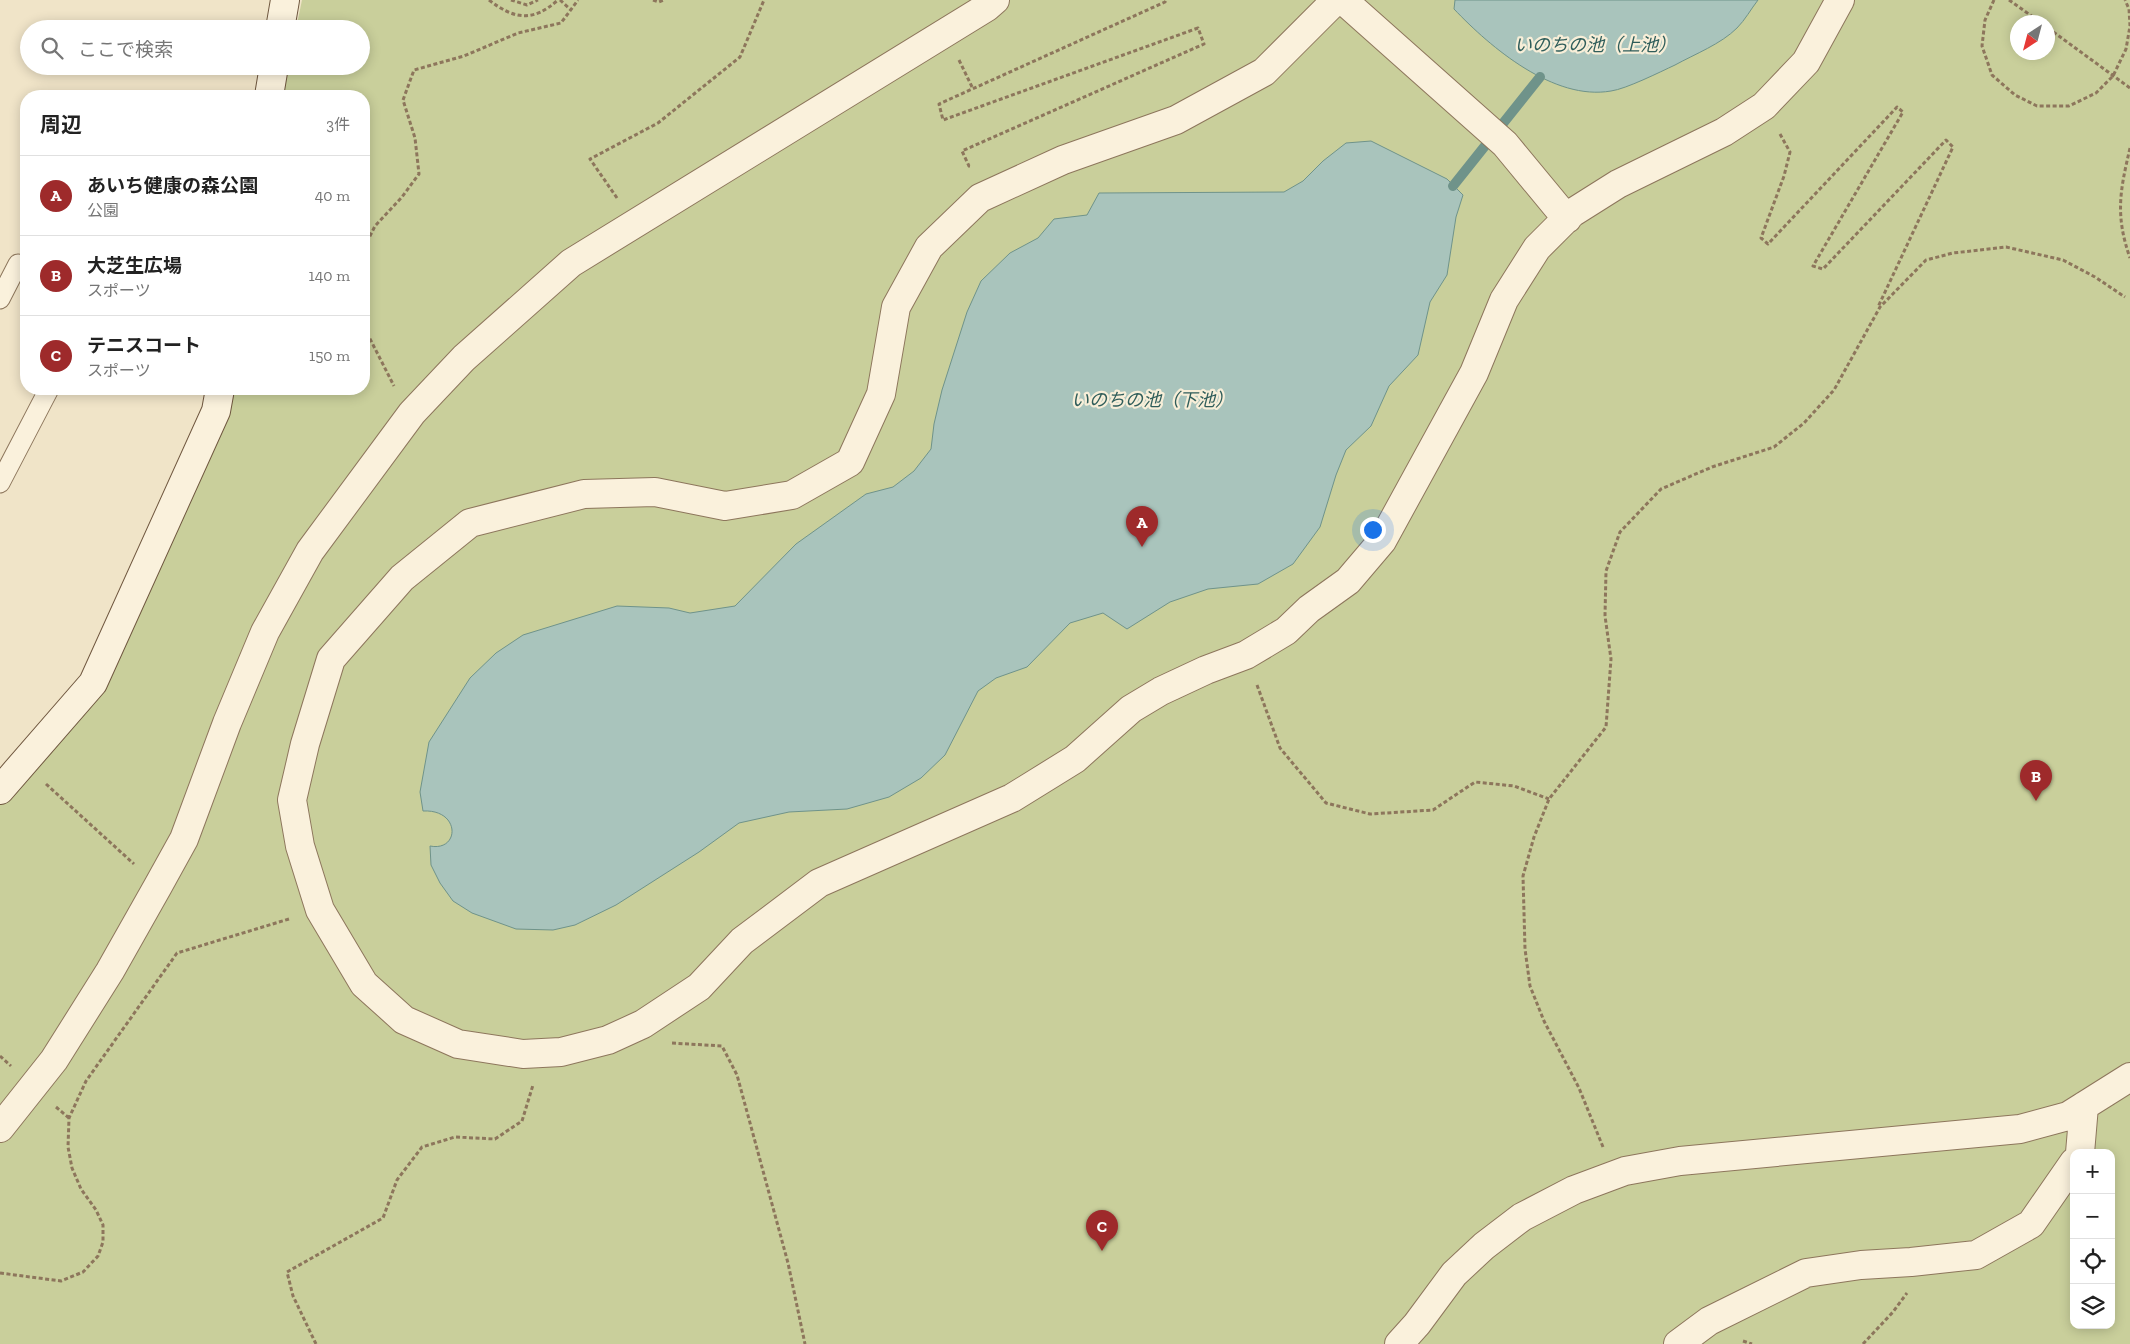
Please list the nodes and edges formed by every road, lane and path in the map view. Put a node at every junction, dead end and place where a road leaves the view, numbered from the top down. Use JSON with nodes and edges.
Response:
{"nodes":[{"id":1,"x":285,"y":0,"type":"edge"},
{"id":2,"x":489,"y":0,"type":"edge"},
{"id":3,"x":511,"y":0,"type":"edge"},
{"id":4,"x":538,"y":0,"type":"edge"},
{"id":5,"x":559,"y":0,"type":"edge"},
{"id":6,"x":578,"y":0,"type":"edge"},
{"id":7,"x":653,"y":0,"type":"edge"},
{"id":8,"x":664,"y":0,"type":"edge"},
{"id":9,"x":764,"y":0,"type":"edge"},
{"id":10,"x":996,"y":0,"type":"edge"},
{"id":11,"x":1166,"y":0,"type":"edge"},
{"id":12,"x":1336,"y":0,"type":"edge"},
{"id":13,"x":1343,"y":0,"type":"edge"},
{"id":14,"x":1840,"y":0,"type":"edge"},
{"id":15,"x":1994,"y":0,"type":"edge"},
{"id":16,"x":2009,"y":0,"type":"edge"},
{"id":17,"x":2125,"y":0,"type":"edge"},
{"id":18,"x":570,"y":10,"type":"junction"},
{"id":19,"x":2030,"y":15,"type":"edge"},
{"id":20,"x":282,"y":20,"type":"edge"},
{"id":21,"x":2055,"y":33,"type":"edge"},
{"id":22,"x":272,"y":75,"type":"edge"},
{"id":23,"x":2113,"y":76,"type":"junction"},
{"id":24,"x":2130,"y":88,"type":"edge"},
{"id":25,"x":270,"y":90,"type":"edge"},
{"id":26,"x":1764,"y":106,"type":"junction"},
{"id":27,"x":2130,"y":148,"type":"edge"},
{"id":28,"x":978,"y":163,"type":"dead end"},
{"id":29,"x":1567,"y":219,"type":"junction"},
{"id":30,"x":635,"y":223,"type":"junction"},
{"id":31,"x":370,"y":236,"type":"edge"},
{"id":32,"x":2130,"y":258,"type":"edge"},
{"id":33,"x":20,"y":265,"type":"edge"},
{"id":34,"x":2125,"y":297,"type":"dead end"},
{"id":35,"x":0,"y":299,"type":"edge"},
{"id":36,"x":1866,"y":332,"type":"junction"},
{"id":37,"x":370,"y":339,"type":"edge"},
{"id":38,"x":46,"y":395,"type":"edge"},
{"id":39,"x":219,"y":395,"type":"edge"},
{"id":40,"x":412,"y":413,"type":"junction"},
{"id":41,"x":0,"y":483,"type":"edge"},
{"id":42,"x":1246,"y":655,"type":"junction"},
{"id":43,"x":23,"y":763,"type":"junction"},
{"id":44,"x":0,"y":790,"type":"edge"},
{"id":45,"x":1549,"y":799,"type":"junction"},
{"id":46,"x":158,"y":886,"type":"junction"},
{"id":47,"x":320,"y":910,"type":"junction"},
{"id":48,"x":643,"y":1024,"type":"junction"},
{"id":49,"x":542,"y":1053,"type":"junction"},
{"id":50,"x":2130,"y":1077,"type":"edge"},
{"id":51,"x":2084,"y":1106,"type":"junction"},
{"id":52,"x":0,"y":1128,"type":"edge"},
{"id":53,"x":2080,"y":1149,"type":"edge"},
{"id":54,"x":2070,"y":1168,"type":"edge"},
{"id":55,"x":1615,"y":1175,"type":"junction"},
{"id":56,"x":1911,"y":1262,"type":"junction"},
{"id":57,"x":0,"y":1273,"type":"edge"},
{"id":58,"x":316,"y":1344,"type":"edge"},
{"id":59,"x":805,"y":1344,"type":"edge"},
{"id":60,"x":1399,"y":1344,"type":"edge"},
{"id":61,"x":1678,"y":1344,"type":"edge"},
{"id":62,"x":1864,"y":1344,"type":"edge"}],
"edges":[{"from":1,"to":20,"type":"street"},
{"from":2,"to":5,"type":"path"},
{"from":3,"to":4,"type":"path"},
{"from":5,"to":18,"type":"path"},
{"from":6,"to":18,"type":"path"},
{"from":7,"to":8,"type":"path"},
{"from":9,"to":30,"type":"path"},
{"from":10,"to":30,"type":"street"},
{"from":11,"to":28,"type":"path"},
{"from":12,"to":47,"type":"street"},
{"from":13,"to":29,"type":"street"},
{"from":14,"to":26,"type":"street"},
{"from":15,"to":23,"type":"path"},
{"from":16,"to":19,"type":"path"},
{"from":17,"to":23,"type":"path"},
{"from":18,"to":31,"type":"path"},
{"from":21,"to":23,"type":"path"},
{"from":22,"to":25,"type":"street"},
{"from":23,"to":24,"type":"path"},
{"from":26,"to":29,"type":"street"},
{"from":26,"to":36,"type":"path"},
{"from":27,"to":32,"type":"path"},
{"from":29,"to":42,"type":"street"},
{"from":30,"to":40,"type":"street"},
{"from":33,"to":35,"type":"lane"},
{"from":34,"to":36,"type":"path"},
{"from":36,"to":45,"type":"path"},
{"from":37,"to":40,"type":"path"},
{"from":38,"to":41,"type":"lane"},
{"from":39,"to":43,"type":"street"},
{"from":40,"to":46,"type":"street"},
{"from":42,"to":45,"type":"path"},
{"from":42,"to":48,"type":"street"},
{"from":43,"to":44,"type":"street"},
{"from":43,"to":46,"type":"path"},
{"from":45,"to":55,"type":"path"},
{"from":46,"to":52,"type":"street"},
{"from":47,"to":49,"type":"street"},
{"from":47,"to":57,"type":"path"},
{"from":48,"to":49,"type":"street"},
{"from":48,"to":59,"type":"path"},
{"from":49,"to":58,"type":"path"},
{"from":50,"to":51,"type":"street"},
{"from":51,"to":53,"type":"street"},
{"from":51,"to":55,"type":"street"},
{"from":54,"to":56,"type":"street"},
{"from":55,"to":60,"type":"street"},
{"from":56,"to":61,"type":"street"},
{"from":56,"to":62,"type":"path"}]}
